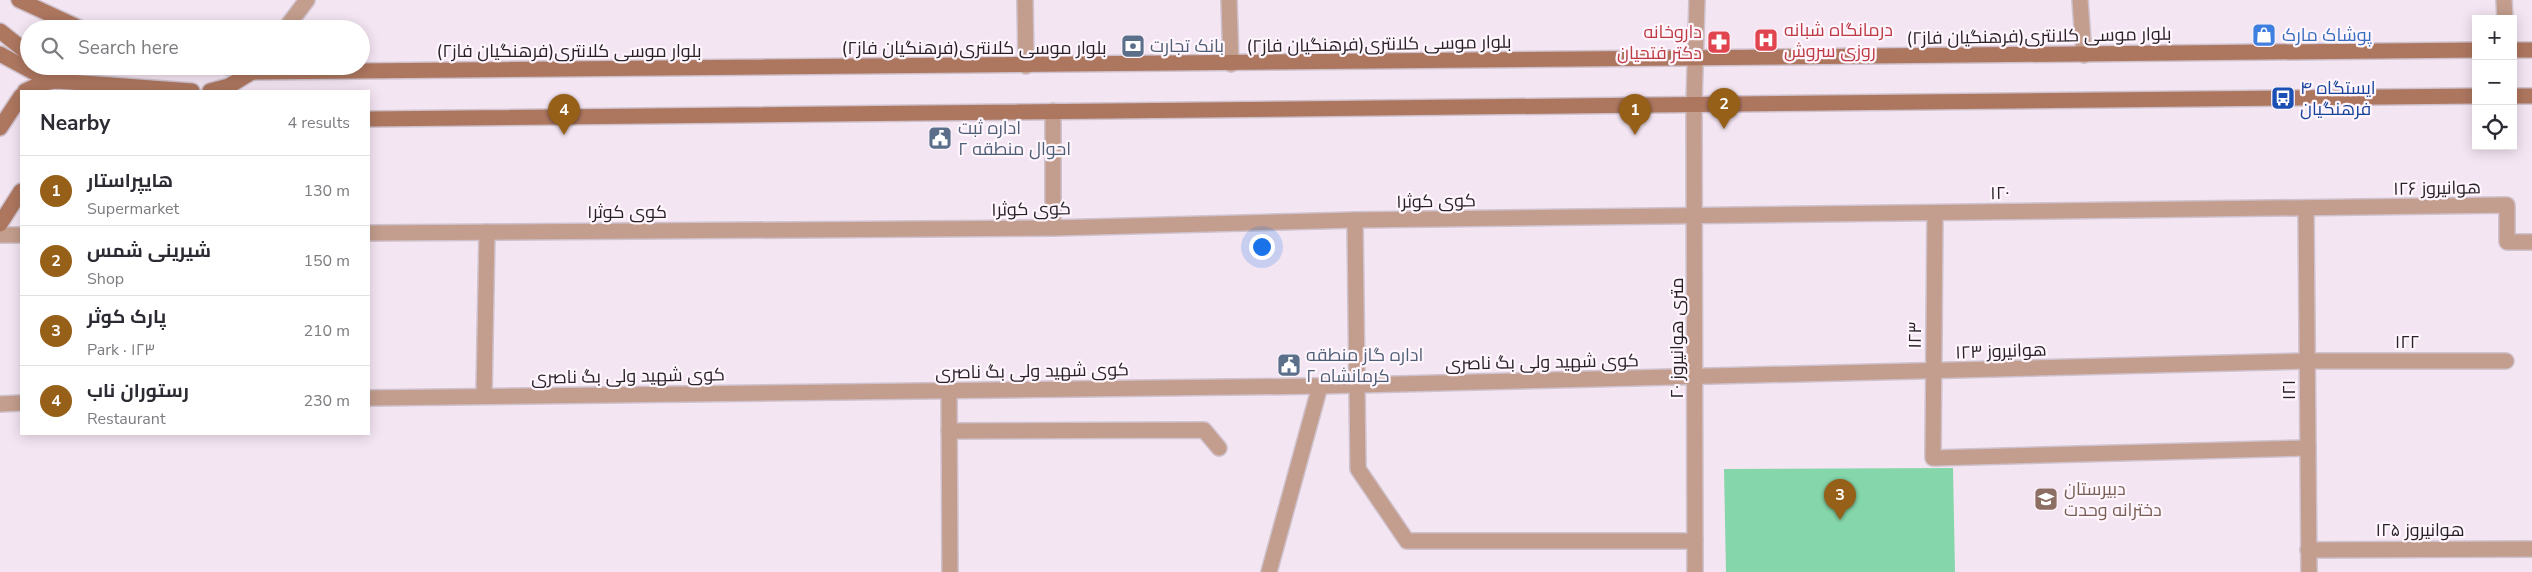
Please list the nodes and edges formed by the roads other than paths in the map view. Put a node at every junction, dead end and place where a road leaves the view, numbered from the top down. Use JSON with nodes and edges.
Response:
{"nodes":[{"id":1,"x":19,"y":0,"type":"edge"},
{"id":2,"x":307,"y":0,"type":"edge"},
{"id":3,"x":1025,"y":0,"type":"edge"},
{"id":4,"x":1229,"y":0,"type":"edge"},
{"id":5,"x":1697,"y":0,"type":"edge"},
{"id":6,"x":2080,"y":0,"type":"edge"},
{"id":7,"x":2504,"y":0,"type":"edge"},
{"id":8,"x":2505,"y":15,"type":"edge"},
{"id":9,"x":62,"y":20,"type":"edge"},
{"id":10,"x":292,"y":20,"type":"edge"},
{"id":11,"x":0,"y":31,"type":"edge"},
{"id":12,"x":20,"y":47,"type":"edge"},
{"id":13,"x":2472,"y":50,"type":"edge"},
{"id":14,"x":2517,"y":50,"type":"edge"},
{"id":15,"x":2532,"y":50,"type":"edge"},
{"id":16,"x":0,"y":54,"type":"edge"},
{"id":17,"x":2084,"y":55,"type":"junction"},
{"id":18,"x":1696,"y":58,"type":"junction"},
{"id":19,"x":1231,"y":64,"type":"junction"},
{"id":20,"x":20,"y":65,"type":"edge"},
{"id":21,"x":1026,"y":66,"type":"junction"},
{"id":22,"x":370,"y":69,"type":"edge"},
{"id":23,"x":39,"y":75,"type":"edge"},
{"id":24,"x":50,"y":75,"type":"edge"},
{"id":25,"x":246,"y":75,"type":"edge"},
{"id":26,"x":58,"y":86,"type":"edge"},
{"id":27,"x":27,"y":90,"type":"edge"},
{"id":28,"x":76,"y":90,"type":"edge"},
{"id":29,"x":165,"y":90,"type":"edge"},
{"id":30,"x":214,"y":90,"type":"edge"},
{"id":31,"x":2472,"y":96,"type":"edge"},
{"id":32,"x":2517,"y":96,"type":"edge"},
{"id":33,"x":2532,"y":96,"type":"edge"},
{"id":34,"x":20,"y":98,"type":"edge"},
{"id":35,"x":1694,"y":104,"type":"junction"},
{"id":36,"x":1053,"y":111,"type":"junction"},
{"id":37,"x":370,"y":119,"type":"edge"},
{"id":38,"x":0,"y":128,"type":"edge"},
{"id":39,"x":20,"y":193,"type":"edge"},
{"id":40,"x":2306,"y":208,"type":"junction"},
{"id":41,"x":1935,"y":213,"type":"junction"},
{"id":42,"x":1695,"y":216,"type":"junction"},
{"id":43,"x":1355,"y":220,"type":"junction"},
{"id":44,"x":0,"y":224,"type":"edge"},
{"id":45,"x":1053,"y":228,"type":"junction"},
{"id":46,"x":487,"y":232,"type":"junction"},
{"id":47,"x":370,"y":233,"type":"edge"},
{"id":48,"x":0,"y":235,"type":"edge"},
{"id":49,"x":20,"y":235,"type":"edge"},
{"id":50,"x":2532,"y":242,"type":"edge"},
{"id":51,"x":2307,"y":361,"type":"junction"},
{"id":52,"x":2506,"y":361,"type":"dead end"},
{"id":53,"x":1933,"y":371,"type":"junction"},
{"id":54,"x":1697,"y":378,"type":"junction"},
{"id":55,"x":1356,"y":385,"type":"junction"},
{"id":56,"x":1320,"y":386,"type":"junction"},
{"id":57,"x":948,"y":390,"type":"junction"},
{"id":58,"x":484,"y":396,"type":"junction"},
{"id":59,"x":370,"y":398,"type":"edge"},
{"id":60,"x":20,"y":403,"type":"edge"},
{"id":61,"x":0,"y":404,"type":"edge"},
{"id":62,"x":949,"y":431,"type":"junction"},
{"id":63,"x":1219,"y":448,"type":"dead end"},
{"id":64,"x":2308,"y":448,"type":"junction"},
{"id":65,"x":1696,"y":541,"type":"junction"},
{"id":66,"x":2532,"y":549,"type":"edge"},
{"id":67,"x":2308,"y":550,"type":"junction"},
{"id":68,"x":950,"y":572,"type":"edge"},
{"id":69,"x":1269,"y":572,"type":"edge"},
{"id":70,"x":1695,"y":572,"type":"edge"},
{"id":71,"x":2308,"y":572,"type":"edge"}],
"edges":[{"from":1,"to":9,"type":"main road"},
{"from":2,"to":10,"type":"street"},
{"from":3,"to":21,"type":"street"},
{"from":4,"to":19,"type":"street"},
{"from":5,"to":18,"type":"street","name":"۲۰ متری هوانیروز"},
{"from":6,"to":17,"type":"street"},
{"from":7,"to":8,"type":"street"},
{"from":11,"to":12,"type":"main road"},
{"from":13,"to":17,"type":"main road","name":"بلوار موسی کلانتری(فرهنگیان فاز۲)"},
{"from":14,"to":15,"type":"main road"},
{"from":16,"to":20,"type":"main road"},
{"from":17,"to":18,"type":"main road","name":"بلوار موسی کلانتری(فرهنگیان فاز۲)"},
{"from":18,"to":19,"type":"main road","name":"بلوار موسی کلانتری(فرهنگیان فاز۲)"},
{"from":18,"to":35,"type":"street","name":"۲۰ متری هوانیروز"},
{"from":19,"to":21,"type":"main road","name":"بلوار موسی کلانتری(فرهنگیان فاز۲)"},
{"from":21,"to":22,"type":"main road","name":"بلوار موسی کلانتری(فرهنگیان فاز۲)"},
{"from":23,"to":26,"type":"main road"},
{"from":24,"to":26,"type":"main road"},
{"from":25,"to":30,"type":"main road"},
{"from":26,"to":27,"type":"main road"},
{"from":26,"to":28,"type":"main road"},
{"from":26,"to":29,"type":"main road"},
{"from":31,"to":35,"type":"main road"},
{"from":32,"to":33,"type":"main road"},
{"from":34,"to":38,"type":"main road"},
{"from":35,"to":36,"type":"main road"},
{"from":35,"to":42,"type":"street","name":"۲۰ متری هوانیروز"},
{"from":36,"to":37,"type":"main road"},
{"from":36,"to":45,"type":"street"},
{"from":39,"to":44,"type":"main road"},
{"from":40,"to":41,"type":"street","name":"۱۲۰"},
{"from":40,"to":50,"type":"street","name":"هوانیروز ۱۲۶"},
{"from":40,"to":51,"type":"street","name":"۱۲۱"},
{"from":41,"to":42,"type":"street","name":"۱۲۰"},
{"from":41,"to":53,"type":"street","name":"۱۲۳"},
{"from":42,"to":43,"type":"street","name":"کوی کوثر۱"},
{"from":42,"to":54,"type":"street","name":"۲۰ متری هوانیروز"},
{"from":43,"to":45,"type":"street","name":"کوی کوثر۱"},
{"from":43,"to":55,"type":"street"},
{"from":45,"to":46,"type":"street","name":"کوی کوثر۱"},
{"from":46,"to":47,"type":"street","name":"کوی کوثر۱"},
{"from":46,"to":58,"type":"street"},
{"from":48,"to":49,"type":"street"},
{"from":51,"to":52,"type":"street","name":"۱۲۲"},
{"from":51,"to":53,"type":"street","name":"۱۲۳ هوانیروز"},
{"from":51,"to":64,"type":"street","name":"۱۲۱"},
{"from":53,"to":54,"type":"street","name":"۱۲۳ هوانیروز"},
{"from":53,"to":64,"type":"street","name":"۱۲۳"},
{"from":54,"to":55,"type":"street","name":"کوی شهید ولی بگ ناصری"},
{"from":54,"to":65,"type":"street","name":"۲۰ متری هوانیروز"},
{"from":55,"to":56,"type":"street","name":"کوی شهید ولی بگ ناصری"},
{"from":55,"to":65,"type":"street"},
{"from":56,"to":57,"type":"street","name":"کوی شهید ولی بگ ناصری"},
{"from":56,"to":69,"type":"street"},
{"from":57,"to":58,"type":"street","name":"کوی شهید ولی بگ ناصری"},
{"from":57,"to":62,"type":"street"},
{"from":58,"to":59,"type":"street","name":"کوی شهید ولی بگ ناصری"},
{"from":60,"to":61,"type":"street"},
{"from":62,"to":63,"type":"street"},
{"from":62,"to":68,"type":"street"},
{"from":64,"to":67,"type":"street","name":"۱۲۱"},
{"from":65,"to":70,"type":"street","name":"۲۰ متری هوانیروز"},
{"from":66,"to":67,"type":"street","name":"هوانیروز ۱۲۵"},
{"from":67,"to":71,"type":"street","name":"۱۲۱"}]}
